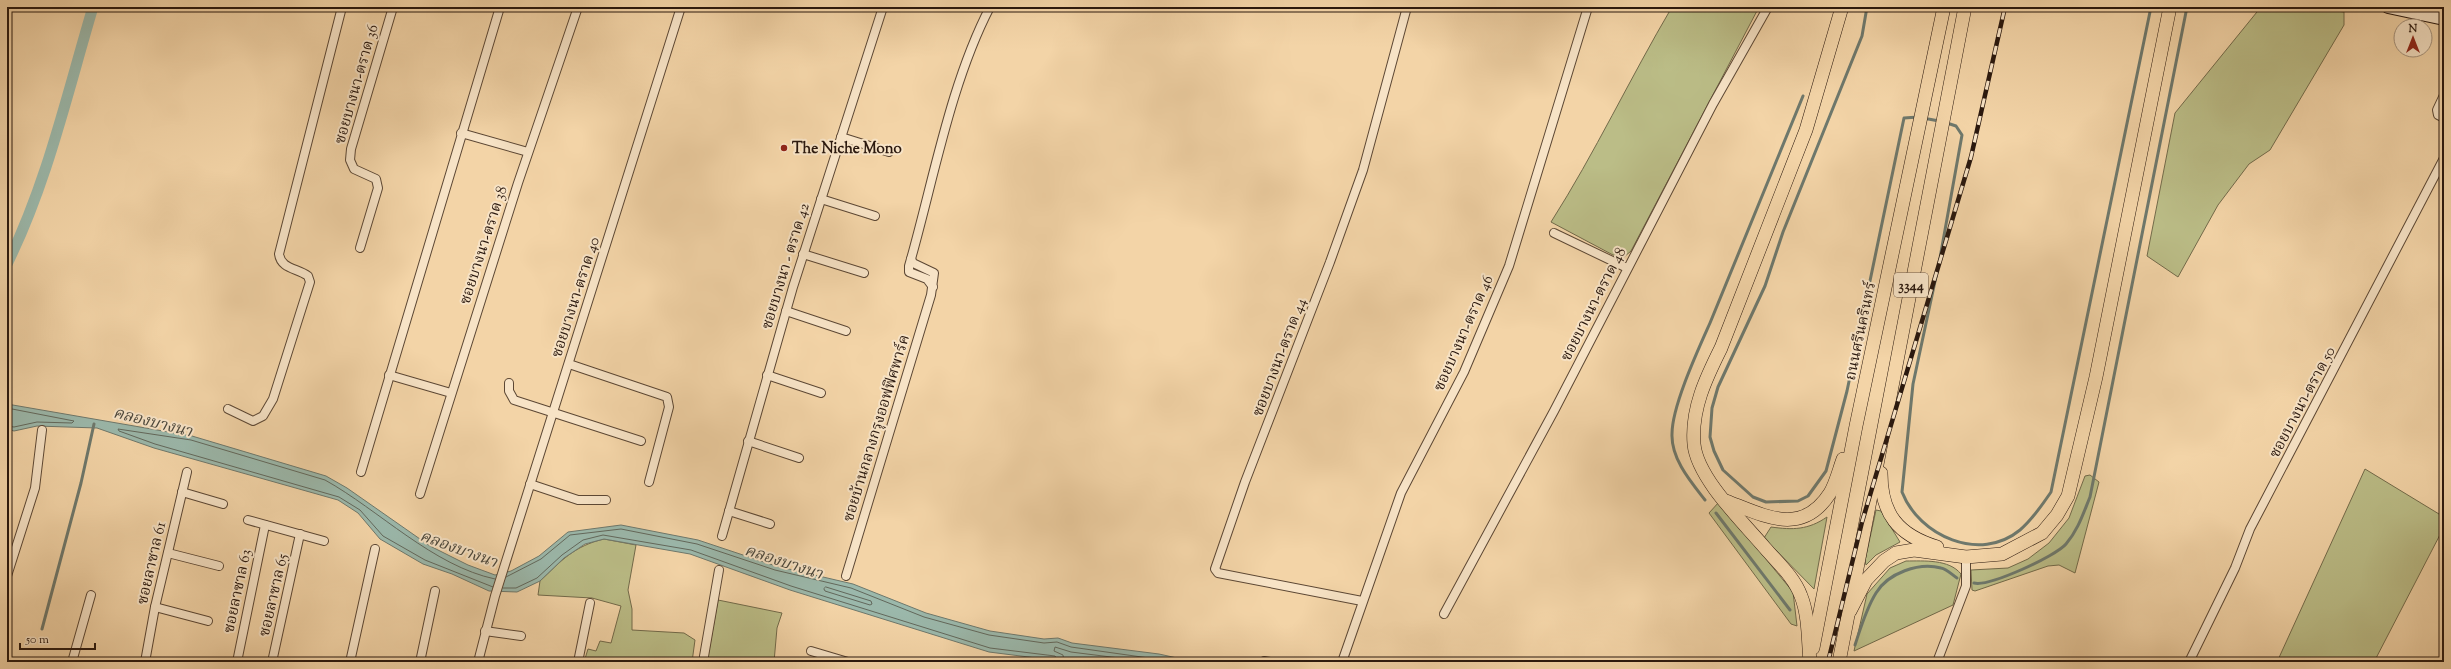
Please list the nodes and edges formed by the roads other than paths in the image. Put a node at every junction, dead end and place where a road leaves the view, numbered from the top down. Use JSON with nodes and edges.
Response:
{"nodes":[{"id":1,"x":342,"y":7,"type":"edge"},
{"id":2,"x":393,"y":7,"type":"edge"},
{"id":3,"x":500,"y":7,"type":"edge"},
{"id":4,"x":578,"y":7,"type":"edge"},
{"id":5,"x":681,"y":7,"type":"edge"},
{"id":6,"x":882,"y":7,"type":"edge"},
{"id":7,"x":990,"y":7,"type":"edge"},
{"id":8,"x":1407,"y":7,"type":"edge"},
{"id":9,"x":1588,"y":7,"type":"edge"},
{"id":10,"x":1768,"y":7,"type":"edge"},
{"id":11,"x":1842,"y":7,"type":"edge"},
{"id":12,"x":1944,"y":7,"type":"edge"},
{"id":13,"x":1965,"y":7,"type":"edge"},
{"id":14,"x":2170,"y":7,"type":"edge"},
{"id":15,"x":2388,"y":7,"type":"edge"},
{"id":16,"x":2444,"y":19,"type":"edge"},
{"id":17,"x":2444,"y":96,"type":"edge"},
{"id":18,"x":2444,"y":118,"type":"edge"},
{"id":19,"x":461,"y":133,"type":"junction"},
{"id":20,"x":841,"y":137,"type":"junction"},
{"id":21,"x":528,"y":152,"type":"junction"},
{"id":22,"x":889,"y":152,"type":"dead end"},
{"id":23,"x":2444,"y":158,"type":"edge"},
{"id":24,"x":821,"y":199,"type":"junction"},
{"id":25,"x":875,"y":216,"type":"dead end"},
{"id":26,"x":1554,"y":233,"type":"dead end"},
{"id":27,"x":360,"y":248,"type":"dead end"},
{"id":28,"x":803,"y":254,"type":"junction"},
{"id":29,"x":1628,"y":268,"type":"junction"},
{"id":30,"x":864,"y":273,"type":"dead end"},
{"id":31,"x":786,"y":311,"type":"junction"},
{"id":32,"x":846,"y":331,"type":"dead end"},
{"id":33,"x":569,"y":364,"type":"junction"},
{"id":34,"x":389,"y":375,"type":"junction"},
{"id":35,"x":767,"y":376,"type":"junction"},
{"id":36,"x":509,"y":383,"type":"dead end"},
{"id":37,"x":451,"y":393,"type":"junction"},
{"id":38,"x":821,"y":393,"type":"dead end"},
{"id":39,"x":228,"y":409,"type":"dead end"},
{"id":40,"x":553,"y":412,"type":"junction"},
{"id":41,"x":1856,"y":426,"type":"junction"},
{"id":42,"x":42,"y":430,"type":"dead end"},
{"id":43,"x":641,"y":441,"type":"dead end"},
{"id":44,"x":748,"y":441,"type":"junction"},
{"id":45,"x":1881,"y":444,"type":"junction"},
{"id":46,"x":799,"y":458,"type":"dead end"},
{"id":47,"x":187,"y":472,"type":"dead end"},
{"id":48,"x":361,"y":472,"type":"dead end"},
{"id":49,"x":649,"y":482,"type":"dead end"},
{"id":50,"x":530,"y":484,"type":"junction"},
{"id":51,"x":182,"y":492,"type":"junction"},
{"id":52,"x":420,"y":494,"type":"dead end"},
{"id":53,"x":1723,"y":499,"type":"junction"},
{"id":54,"x":606,"y":500,"type":"dead end"},
{"id":55,"x":223,"y":504,"type":"dead end"},
{"id":56,"x":729,"y":512,"type":"junction"},
{"id":57,"x":248,"y":520,"type":"dead end"},
{"id":58,"x":770,"y":524,"type":"dead end"},
{"id":59,"x":265,"y":525,"type":"junction"},
{"id":60,"x":300,"y":534,"type":"junction"},
{"id":61,"x":722,"y":536,"type":"dead end"},
{"id":62,"x":324,"y":541,"type":"dead end"},
{"id":63,"x":375,"y":549,"type":"dead end"},
{"id":64,"x":168,"y":553,"type":"junction"},
{"id":65,"x":1961,"y":556,"type":"junction"},
{"id":66,"x":219,"y":566,"type":"dead end"},
{"id":67,"x":719,"y":570,"type":"dead end"},
{"id":68,"x":7,"y":576,"type":"edge"},
{"id":69,"x":846,"y":576,"type":"dead end"},
{"id":70,"x":435,"y":591,"type":"dead end"},
{"id":71,"x":91,"y":595,"type":"dead end"},
{"id":72,"x":1362,"y":601,"type":"junction"},
{"id":73,"x":590,"y":603,"type":"dead end"},
{"id":74,"x":155,"y":607,"type":"junction"},
{"id":75,"x":1850,"y":611,"type":"junction"},
{"id":76,"x":1444,"y":614,"type":"dead end"},
{"id":77,"x":208,"y":620,"type":"dead end"},
{"id":78,"x":485,"y":631,"type":"junction"},
{"id":79,"x":521,"y":636,"type":"dead end"},
{"id":80,"x":811,"y":651,"type":"dead end"},
{"id":81,"x":72,"y":662,"type":"edge"},
{"id":82,"x":145,"y":662,"type":"edge"},
{"id":83,"x":237,"y":662,"type":"edge"},
{"id":84,"x":272,"y":662,"type":"edge"},
{"id":85,"x":350,"y":662,"type":"edge"},
{"id":86,"x":420,"y":662,"type":"edge"},
{"id":87,"x":478,"y":662,"type":"edge"},
{"id":88,"x":578,"y":662,"type":"edge"},
{"id":89,"x":703,"y":662,"type":"edge"},
{"id":90,"x":848,"y":662,"type":"edge"},
{"id":91,"x":1342,"y":662,"type":"edge"},
{"id":92,"x":1810,"y":662,"type":"edge"},
{"id":93,"x":1839,"y":662,"type":"edge"},
{"id":94,"x":1937,"y":662,"type":"edge"},
{"id":95,"x":2188,"y":662,"type":"edge"}],
"edges":[{"from":1,"to":39,"type":"street"},
{"from":2,"to":27,"type":"street","name":"ซอยบางนา-ตราด 36"},
{"from":3,"to":19,"type":"street"},
{"from":4,"to":21,"type":"street","name":"ซอยบางนา-ตราด 38"},
{"from":5,"to":33,"type":"street","name":"ซอยบางนา-ตราด 40"},
{"from":6,"to":20,"type":"street","name":"ซอยบางนา - ตราด 42"},
{"from":7,"to":69,"type":"street","name":"ซอยบ้านกลางกรุงออฟฟิศพาร์ค"},
{"from":8,"to":72,"type":"street","name":"ซอยบางนา-ตราด 44"},
{"from":9,"to":72,"type":"street","name":"ซอยบางนา-ตราด 46"},
{"from":10,"to":29,"type":"street","name":"ซอยบางนา-ตราด 48"},
{"from":11,"to":53,"type":"main road"},
{"from":12,"to":41,"type":"main road","name":"ถนนศรีนครินทร์","number":"3344"},
{"from":13,"to":45,"type":"main road","number":"3344"},
{"from":14,"to":65,"type":"main road"},
{"from":15,"to":16,"type":"main road"},
{"from":17,"to":18,"type":"street"},
{"from":19,"to":21,"type":"street"},
{"from":19,"to":34,"type":"street"},
{"from":20,"to":22,"type":"street"},
{"from":20,"to":24,"type":"street","name":"ซอยบางนา - ตราด 42"},
{"from":21,"to":37,"type":"street","name":"ซอยบางนา-ตราด 38"},
{"from":23,"to":95,"type":"street","name":"ซอยบางนา-ตราด 50"},
{"from":24,"to":25,"type":"street"},
{"from":24,"to":28,"type":"street","name":"ซอยบางนา - ตราด 42"},
{"from":26,"to":29,"type":"street"},
{"from":28,"to":30,"type":"street"},
{"from":28,"to":31,"type":"street","name":"ซอยบางนา - ตราด 42"},
{"from":29,"to":76,"type":"street","name":"ซอยบางนา-ตราด 48"},
{"from":31,"to":32,"type":"street"},
{"from":31,"to":35,"type":"street","name":"ซอยบางนา - ตราด 42"},
{"from":33,"to":40,"type":"street","name":"ซอยบางนา-ตราด 40"},
{"from":33,"to":49,"type":"street"},
{"from":34,"to":37,"type":"street"},
{"from":34,"to":48,"type":"street"},
{"from":35,"to":38,"type":"street"},
{"from":35,"to":44,"type":"street","name":"ซอยบางนา - ตราด 42"},
{"from":36,"to":40,"type":"street"},
{"from":37,"to":52,"type":"street","name":"ซอยบางนา-ตราด 38"},
{"from":40,"to":43,"type":"street"},
{"from":40,"to":50,"type":"street","name":"ซอยบางนา-ตราด 40"},
{"from":41,"to":53,"type":"main road"},
{"from":41,"to":92,"type":"main road","name":"ถนนศรีนครินทร์","number":"3344"},
{"from":42,"to":68,"type":"street"},
{"from":44,"to":46,"type":"street"},
{"from":44,"to":56,"type":"street","name":"ซอยบางนา - ตราด 42"},
{"from":45,"to":65,"type":"main road"},
{"from":45,"to":75,"type":"main road","number":"3344"},
{"from":47,"to":51,"type":"street","name":"ซอยลาซาล 61"},
{"from":50,"to":54,"type":"street"},
{"from":50,"to":78,"type":"street","name":"ซอยบางนา-ตราด 40"},
{"from":51,"to":55,"type":"street"},
{"from":51,"to":64,"type":"street","name":"ซอยลาซาล 61"},
{"from":53,"to":92,"type":"main road"},
{"from":56,"to":58,"type":"street"},
{"from":56,"to":61,"type":"street","name":"ซอยบางนา - ตราด 42"},
{"from":57,"to":59,"type":"street"},
{"from":59,"to":60,"type":"street"},
{"from":59,"to":83,"type":"street","name":"ซอยลาซาล 63"},
{"from":60,"to":62,"type":"street"},
{"from":60,"to":84,"type":"street","name":"ซอยลาซาล 65"},
{"from":63,"to":85,"type":"street"},
{"from":64,"to":66,"type":"street"},
{"from":64,"to":74,"type":"street","name":"ซอยลาซาล 61"},
{"from":65,"to":75,"type":"main road"},
{"from":65,"to":94,"type":"street"},
{"from":67,"to":89,"type":"street"},
{"from":70,"to":86,"type":"street"},
{"from":71,"to":81,"type":"street"},
{"from":72,"to":91,"type":"street","name":"ซอยบางนา-ตราด 46"},
{"from":73,"to":88,"type":"street"},
{"from":74,"to":77,"type":"street"},
{"from":74,"to":82,"type":"street","name":"ซอยลาซาล 61"},
{"from":75,"to":93,"type":"main road","number":"3344"},
{"from":78,"to":79,"type":"street"},
{"from":78,"to":87,"type":"street","name":"ซอยบางนา-ตราด 40"},
{"from":80,"to":90,"type":"street"}]}
